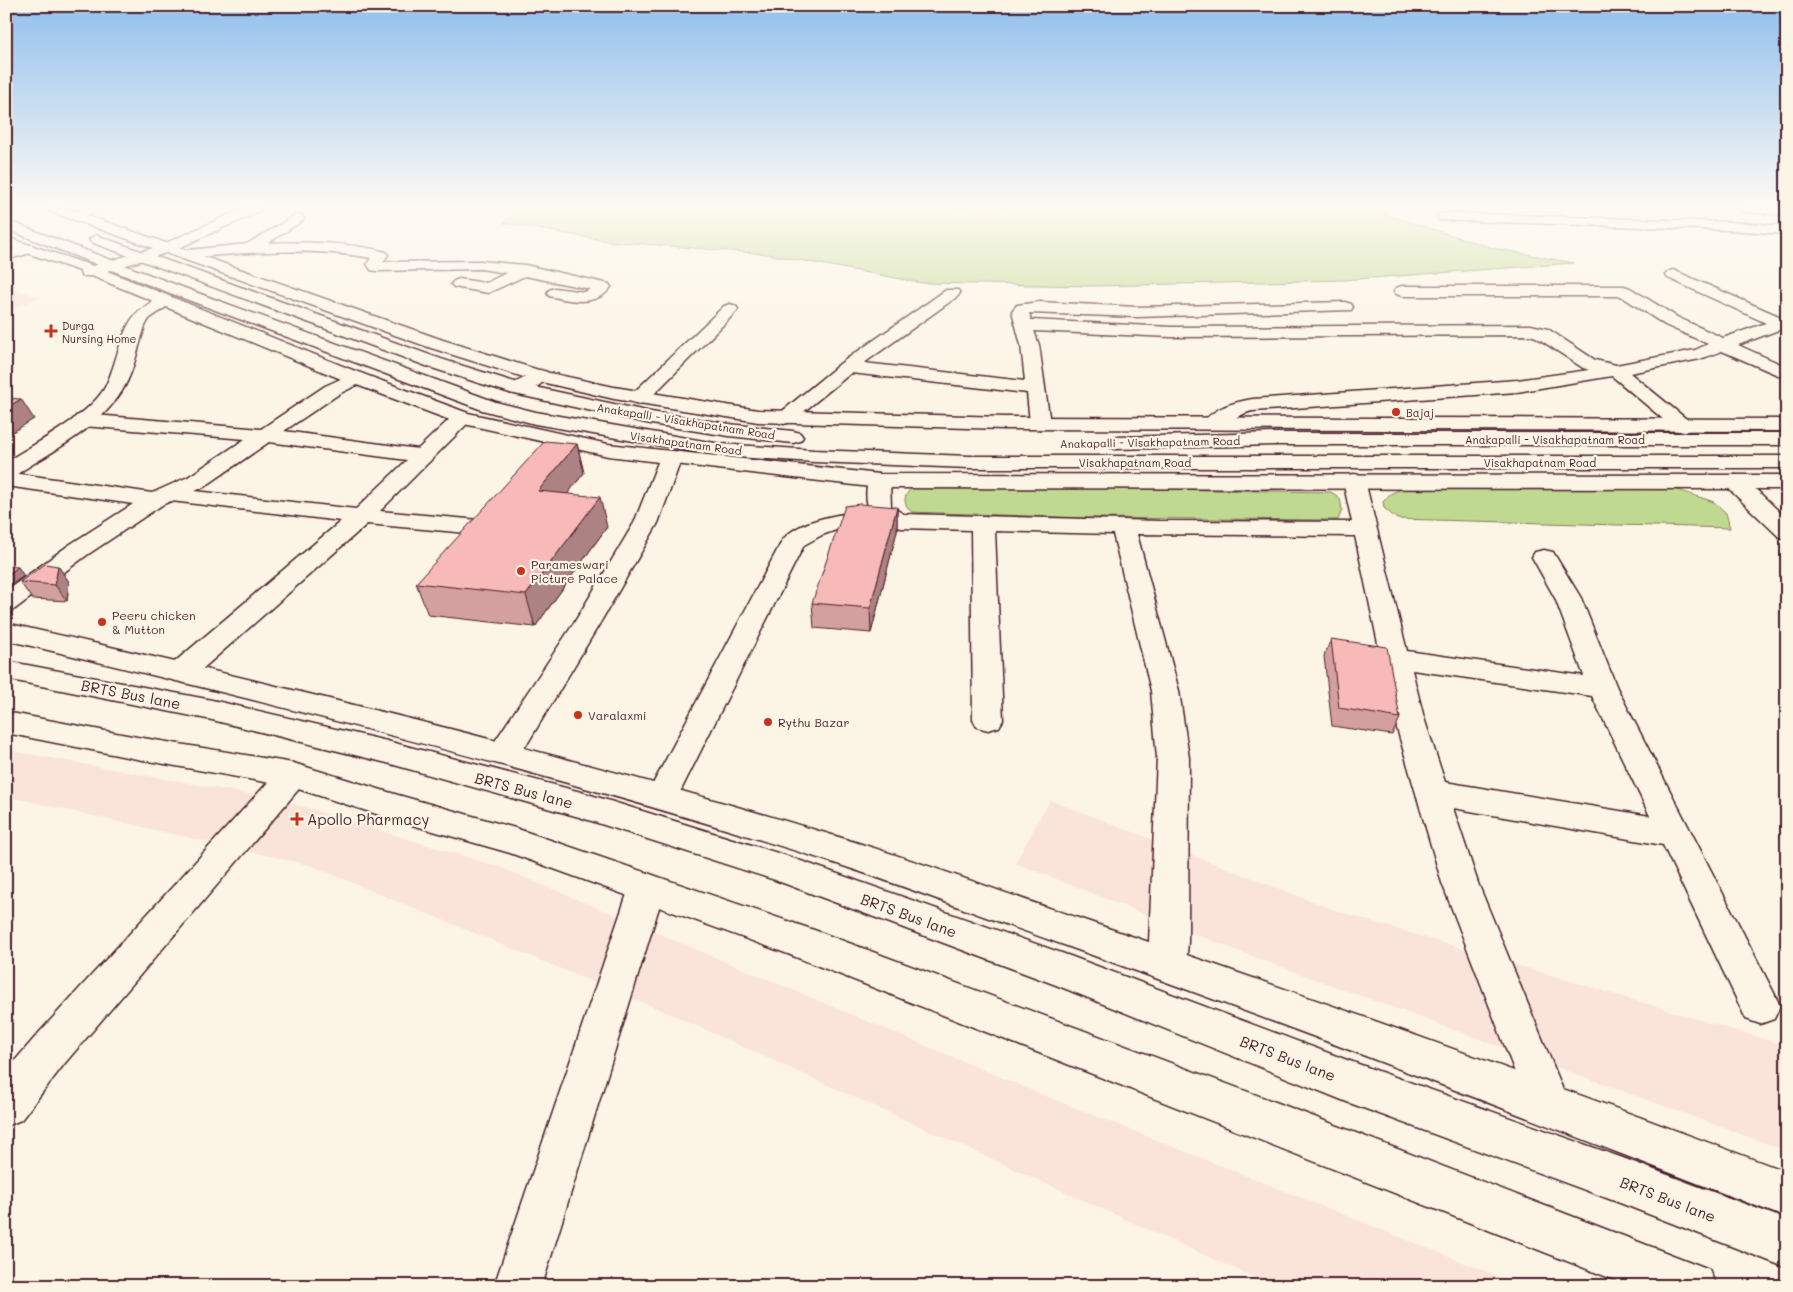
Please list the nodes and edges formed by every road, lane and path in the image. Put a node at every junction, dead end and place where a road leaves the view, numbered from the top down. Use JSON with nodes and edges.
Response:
{"nodes":[{"id":1,"x":85,"y":268,"type":"edge"},
{"id":2,"x":102,"y":268,"type":"edge"},
{"id":3,"x":122,"y":268,"type":"edge"},
{"id":4,"x":177,"y":268,"type":"edge"},
{"id":5,"x":228,"y":268,"type":"edge"},
{"id":6,"x":504,"y":268,"type":"edge"},
{"id":7,"x":529,"y":268,"type":"edge"},
{"id":8,"x":93,"y":271,"type":"junction"},
{"id":9,"x":523,"y":271,"type":"junction"},
{"id":10,"x":1673,"y":275,"type":"dead end"},
{"id":11,"x":459,"y":284,"type":"dead end"},
{"id":12,"x":1402,"y":291,"type":"dead end"},
{"id":13,"x":1624,"y":291,"type":"junction"},
{"id":14,"x":1651,"y":291,"type":"dead end"},
{"id":15,"x":1670,"y":291,"type":"dead end"},
{"id":16,"x":1705,"y":291,"type":"junction"},
{"id":17,"x":555,"y":293,"type":"dead end"},
{"id":18,"x":952,"y":293,"type":"dead end"},
{"id":19,"x":158,"y":306,"type":"junction"},
{"id":20,"x":1345,"y":306,"type":"dead end"},
{"id":21,"x":730,"y":308,"type":"dead end"},
{"id":22,"x":1784,"y":322,"type":"edge"},
{"id":23,"x":1023,"y":325,"type":"junction"},
{"id":24,"x":1720,"y":345,"type":"junction"},
{"id":25,"x":847,"y":367,"type":"junction"},
{"id":26,"x":1615,"y":370,"type":"junction"},
{"id":27,"x":1787,"y":374,"type":"edge"},
{"id":28,"x":540,"y":376,"type":"junction"},
{"id":29,"x":356,"y":378,"type":"junction"},
{"id":30,"x":1035,"y":388,"type":"junction"},
{"id":31,"x":517,"y":389,"type":"junction"},
{"id":32,"x":639,"y":398,"type":"junction"},
{"id":33,"x":462,"y":418,"type":"junction"},
{"id":34,"x":784,"y":418,"type":"junction"},
{"id":35,"x":84,"y":420,"type":"junction"},
{"id":36,"x":1040,"y":423,"type":"junction"},
{"id":37,"x":1213,"y":423,"type":"junction"},
{"id":38,"x":1787,"y":425,"type":"edge"},
{"id":39,"x":1683,"y":426,"type":"junction"},
{"id":40,"x":265,"y":436,"type":"junction"},
{"id":41,"x":1787,"y":439,"type":"edge"},
{"id":42,"x":424,"y":456,"type":"junction"},
{"id":43,"x":671,"y":457,"type":"junction"},
{"id":44,"x":1787,"y":462,"type":"edge"},
{"id":45,"x":6,"y":471,"type":"edge"},
{"id":46,"x":6,"y":479,"type":"edge"},
{"id":47,"x":879,"y":480,"type":"junction"},
{"id":48,"x":1354,"y":481,"type":"junction"},
{"id":49,"x":1734,"y":482,"type":"junction"},
{"id":50,"x":1787,"y":482,"type":"edge"},
{"id":51,"x":162,"y":497,"type":"junction"},
{"id":52,"x":885,"y":516,"type":"junction"},
{"id":53,"x":359,"y":518,"type":"junction"},
{"id":54,"x":983,"y":524,"type":"junction"},
{"id":55,"x":1783,"y":525,"type":"edge"},
{"id":56,"x":1123,"y":527,"type":"junction"},
{"id":57,"x":490,"y":528,"type":"edge"},
{"id":58,"x":1364,"y":529,"type":"junction"},
{"id":59,"x":1544,"y":557,"type":"dead end"},
{"id":60,"x":6,"y":603,"type":"edge"},
{"id":61,"x":6,"y":632,"type":"edge"},
{"id":62,"x":1396,"y":659,"type":"junction"},
{"id":63,"x":6,"y":670,"type":"edge"},
{"id":64,"x":181,"y":672,"type":"junction"},
{"id":65,"x":1603,"y":688,"type":"junction"},
{"id":66,"x":988,"y":720,"type":"dead end"},
{"id":67,"x":8,"y":725,"type":"edge"},
{"id":68,"x":503,"y":753,"type":"junction"},
{"id":69,"x":293,"y":775,"type":"junction"},
{"id":70,"x":1432,"y":792,"type":"junction"},
{"id":71,"x":662,"y":797,"type":"junction"},
{"id":72,"x":1675,"y":834,"type":"junction"},
{"id":73,"x":647,"y":888,"type":"junction"},
{"id":74,"x":1167,"y":965,"type":"junction"},
{"id":75,"x":1760,"y":1006,"type":"dead end"},
{"id":76,"x":1548,"y":1104,"type":"junction"},
{"id":77,"x":6,"y":1105,"type":"edge"},
{"id":78,"x":1787,"y":1195,"type":"edge"},
{"id":79,"x":1787,"y":1244,"type":"edge"},
{"id":80,"x":1650,"y":1277,"type":"edge"},
{"id":81,"x":518,"y":1286,"type":"edge"},
{"id":82,"x":1692,"y":1286,"type":"edge"}],
"edges":[{"from":1,"to":8,"type":"street"},
{"from":2,"to":8,"type":"street"},
{"from":3,"to":44,"type":"street","name":"Visakhapatnam Road"},
{"from":4,"to":31,"type":"street","name":"Anakapalli - Visakhapatnam Road"},
{"from":5,"to":28,"type":"street"},
{"from":6,"to":9,"type":"street"},
{"from":7,"to":9,"type":"street"},
{"from":8,"to":19,"type":"street"},
{"from":9,"to":11,"type":"street"},
{"from":9,"to":17,"type":"street"},
{"from":10,"to":16,"type":"street"},
{"from":12,"to":13,"type":"street"},
{"from":13,"to":14,"type":"street"},
{"from":13,"to":24,"type":"street"},
{"from":15,"to":16,"type":"street"},
{"from":16,"to":22,"type":"street"},
{"from":18,"to":25,"type":"street"},
{"from":19,"to":29,"type":"street"},
{"from":19,"to":35,"type":"street"},
{"from":20,"to":23,"type":"street"},
{"from":21,"to":32,"type":"street"},
{"from":22,"to":24,"type":"street"},
{"from":23,"to":26,"type":"street"},
{"from":23,"to":30,"type":"street"},
{"from":24,"to":26,"type":"street"},
{"from":24,"to":27,"type":"street"},
{"from":25,"to":30,"type":"street"},
{"from":25,"to":34,"type":"street"},
{"from":26,"to":37,"type":"street"},
{"from":26,"to":39,"type":"street"},
{"from":28,"to":31,"type":"street"},
{"from":28,"to":32,"type":"street"},
{"from":29,"to":33,"type":"street"},
{"from":29,"to":40,"type":"street"},
{"from":30,"to":36,"type":"street"},
{"from":31,"to":41,"type":"street","name":"Anakapalli - Visakhapatnam Road"},
{"from":32,"to":34,"type":"street"},
{"from":33,"to":42,"type":"street"},
{"from":33,"to":43,"type":"street"},
{"from":34,"to":36,"type":"street"},
{"from":35,"to":40,"type":"street"},
{"from":35,"to":45,"type":"street"},
{"from":36,"to":37,"type":"street"},
{"from":37,"to":39,"type":"street"},
{"from":38,"to":39,"type":"street"},
{"from":40,"to":42,"type":"street"},
{"from":40,"to":51,"type":"street"},
{"from":42,"to":53,"type":"street"},
{"from":43,"to":47,"type":"street"},
{"from":43,"to":68,"type":"street"},
{"from":46,"to":51,"type":"street"},
{"from":47,"to":48,"type":"street"},
{"from":47,"to":52,"type":"street"},
{"from":48,"to":49,"type":"street"},
{"from":48,"to":58,"type":"street"},
{"from":49,"to":50,"type":"street"},
{"from":49,"to":55,"type":"street"},
{"from":51,"to":53,"type":"street"},
{"from":51,"to":60,"type":"street"},
{"from":52,"to":54,"type":"street"},
{"from":52,"to":71,"type":"street"},
{"from":53,"to":57,"type":"street"},
{"from":53,"to":64,"type":"street"},
{"from":54,"to":56,"type":"street"},
{"from":54,"to":66,"type":"street"},
{"from":56,"to":58,"type":"street"},
{"from":56,"to":74,"type":"street"},
{"from":58,"to":62,"type":"street"},
{"from":59,"to":65,"type":"street"},
{"from":61,"to":64,"type":"street"},
{"from":62,"to":65,"type":"street"},
{"from":62,"to":70,"type":"street"},
{"from":63,"to":79,"type":"street","name":"BRTS Bus lane"},
{"from":64,"to":68,"type":"street"},
{"from":65,"to":72,"type":"street"},
{"from":67,"to":69,"type":"street"},
{"from":68,"to":71,"type":"street"},
{"from":69,"to":73,"type":"street"},
{"from":69,"to":77,"type":"street"},
{"from":70,"to":72,"type":"street"},
{"from":70,"to":76,"type":"street"},
{"from":71,"to":74,"type":"street"},
{"from":72,"to":75,"type":"street"},
{"from":73,"to":80,"type":"street"},
{"from":73,"to":81,"type":"street"},
{"from":74,"to":76,"type":"street"},
{"from":76,"to":78,"type":"street"},
{"from":80,"to":82,"type":"street"}]}
